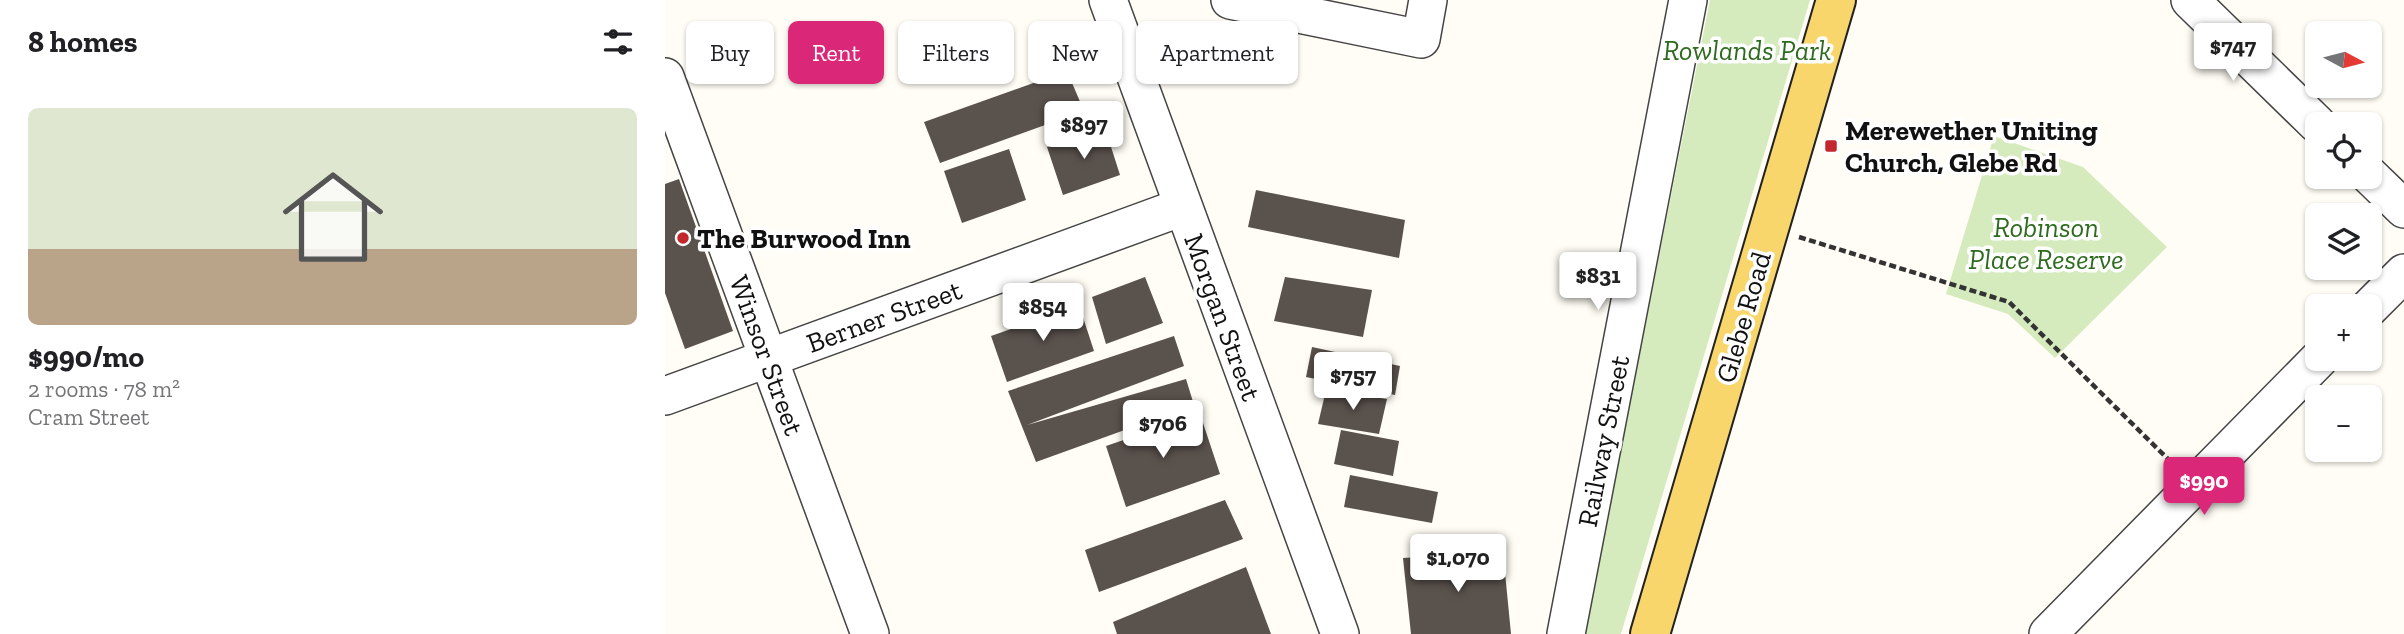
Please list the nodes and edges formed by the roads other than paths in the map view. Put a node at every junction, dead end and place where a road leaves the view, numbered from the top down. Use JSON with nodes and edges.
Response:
{"nodes":[{"id":1,"x":1108,"y":0,"type":"edge"},
{"id":2,"x":1230,"y":0,"type":"edge"},
{"id":3,"x":1428,"y":0,"type":"edge"},
{"id":4,"x":1688,"y":0,"type":"edge"},
{"id":5,"x":1836,"y":0,"type":"edge"},
{"id":6,"x":2190,"y":0,"type":"edge"},
{"id":7,"x":665,"y":77,"type":"edge"},
{"id":8,"x":2305,"y":112,"type":"edge"},
{"id":9,"x":2382,"y":188,"type":"edge"},
{"id":10,"x":1182,"y":207,"type":"junction"},
{"id":11,"x":2404,"y":209,"type":"edge"},
{"id":12,"x":2404,"y":273,"type":"edge"},
{"id":13,"x":2382,"y":295,"type":"edge"},
{"id":14,"x":768,"y":358,"type":"junction"},
{"id":15,"x":2307,"y":371,"type":"edge"},
{"id":16,"x":665,"y":396,"type":"edge"},
{"id":17,"x":870,"y":634,"type":"edge"},
{"id":18,"x":1340,"y":634,"type":"edge"},
{"id":19,"x":1566,"y":634,"type":"edge"},
{"id":20,"x":1650,"y":634,"type":"edge"},
{"id":21,"x":2048,"y":634,"type":"edge"}],
"edges":[{"from":1,"to":10,"type":"street","name":"Morgan Street"},
{"from":2,"to":3,"type":"street"},
{"from":4,"to":19,"type":"street","name":"Railway Street"},
{"from":5,"to":20,"type":"main road","name":"Glebe Road"},
{"from":6,"to":8,"type":"street"},
{"from":7,"to":14,"type":"street","name":"Winsor Street"},
{"from":9,"to":11,"type":"street"},
{"from":10,"to":14,"type":"street","name":"Berner Street"},
{"from":10,"to":18,"type":"street","name":"Morgan Street"},
{"from":12,"to":13,"type":"street"},
{"from":14,"to":16,"type":"street","name":"Berner Street"},
{"from":14,"to":17,"type":"street","name":"Winsor Street"},
{"from":15,"to":21,"type":"street"}]}
